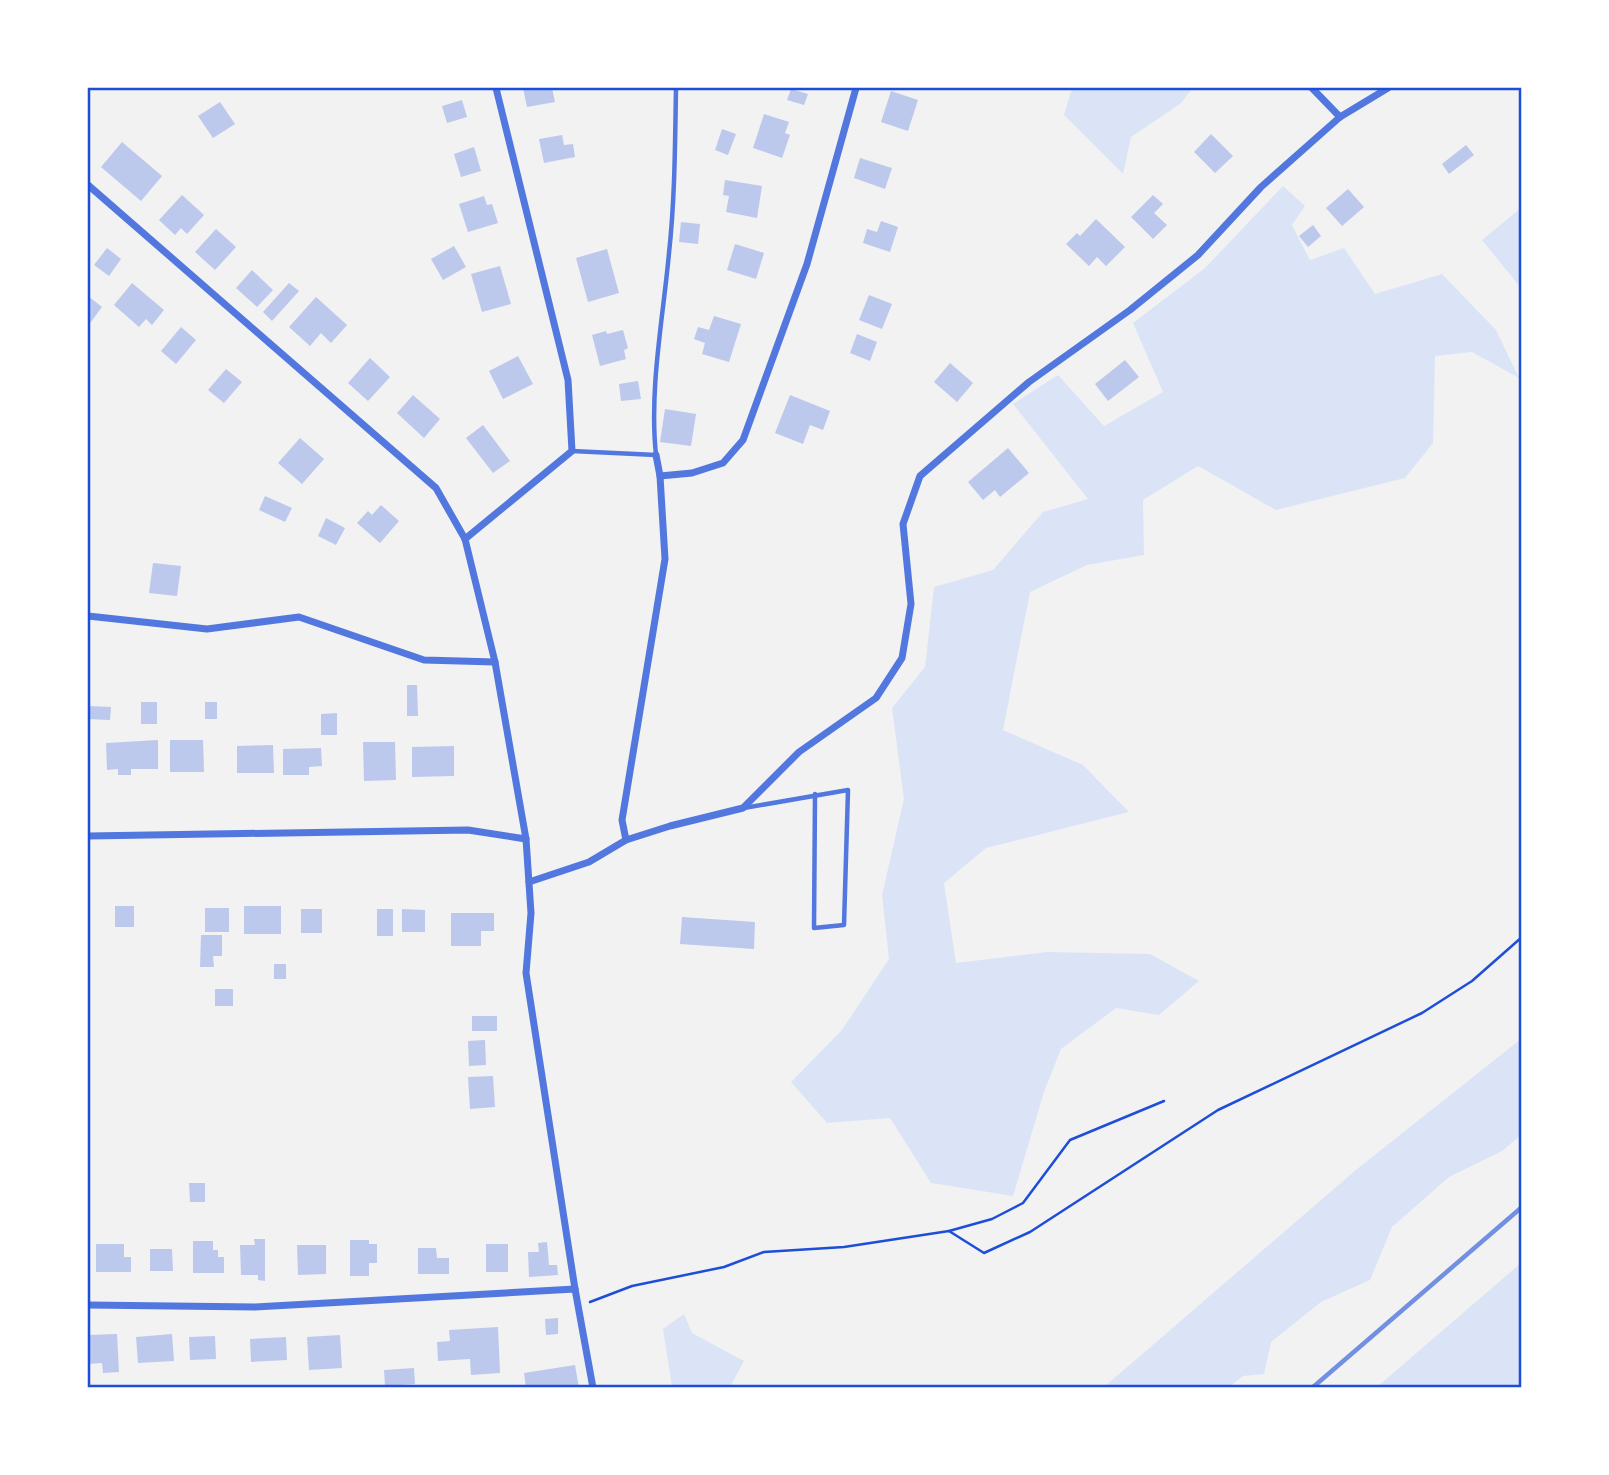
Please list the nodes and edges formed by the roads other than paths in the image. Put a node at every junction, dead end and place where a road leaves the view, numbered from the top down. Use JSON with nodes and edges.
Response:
{"nodes":[{"id":1,"x":496,"y":88,"type":"edge"},
{"id":2,"x":676,"y":88,"type":"edge"},
{"id":3,"x":856,"y":88,"type":"edge"},
{"id":4,"x":1312,"y":88,"type":"edge"},
{"id":5,"x":1388,"y":88,"type":"edge"},
{"id":6,"x":1340,"y":117,"type":"junction"},
{"id":7,"x":88,"y":185,"type":"edge"},
{"id":8,"x":572,"y":451,"type":"junction"},
{"id":9,"x":656,"y":456,"type":"junction"},
{"id":10,"x":660,"y":476,"type":"junction"},
{"id":11,"x":465,"y":539,"type":"junction"},
{"id":12,"x":88,"y":617,"type":"edge"},
{"id":13,"x":495,"y":662,"type":"junction"},
{"id":14,"x":815,"y":794,"type":"junction"},
{"id":15,"x":743,"y":808,"type":"junction"},
{"id":16,"x":88,"y":836,"type":"edge"},
{"id":17,"x":526,"y":839,"type":"junction"},
{"id":18,"x":626,"y":840,"type":"junction"},
{"id":19,"x":529,"y":882,"type":"junction"},
{"id":20,"x":575,"y":1289,"type":"junction"},
{"id":21,"x":88,"y":1305,"type":"edge"},
{"id":22,"x":593,"y":1388,"type":"edge"}],
"edges":[{"from":1,"to":8,"type":"street"},
{"from":2,"to":9,"type":"lane"},
{"from":3,"to":10,"type":"street"},
{"from":4,"to":6,"type":"street"},
{"from":5,"to":6,"type":"street"},
{"from":6,"to":15,"type":"street"},
{"from":7,"to":11,"type":"street"},
{"from":8,"to":9,"type":"lane"},
{"from":8,"to":11,"type":"street"},
{"from":9,"to":10,"type":"street"},
{"from":10,"to":18,"type":"street"},
{"from":11,"to":13,"type":"street"},
{"from":12,"to":13,"type":"street"},
{"from":13,"to":17,"type":"street"},
{"from":14,"to":14,"type":"lane"},
{"from":14,"to":15,"type":"lane"},
{"from":15,"to":18,"type":"street"},
{"from":16,"to":17,"type":"street"},
{"from":17,"to":19,"type":"street"},
{"from":18,"to":19,"type":"street"},
{"from":19,"to":20,"type":"street"},
{"from":20,"to":21,"type":"street"},
{"from":20,"to":22,"type":"street"}]}
